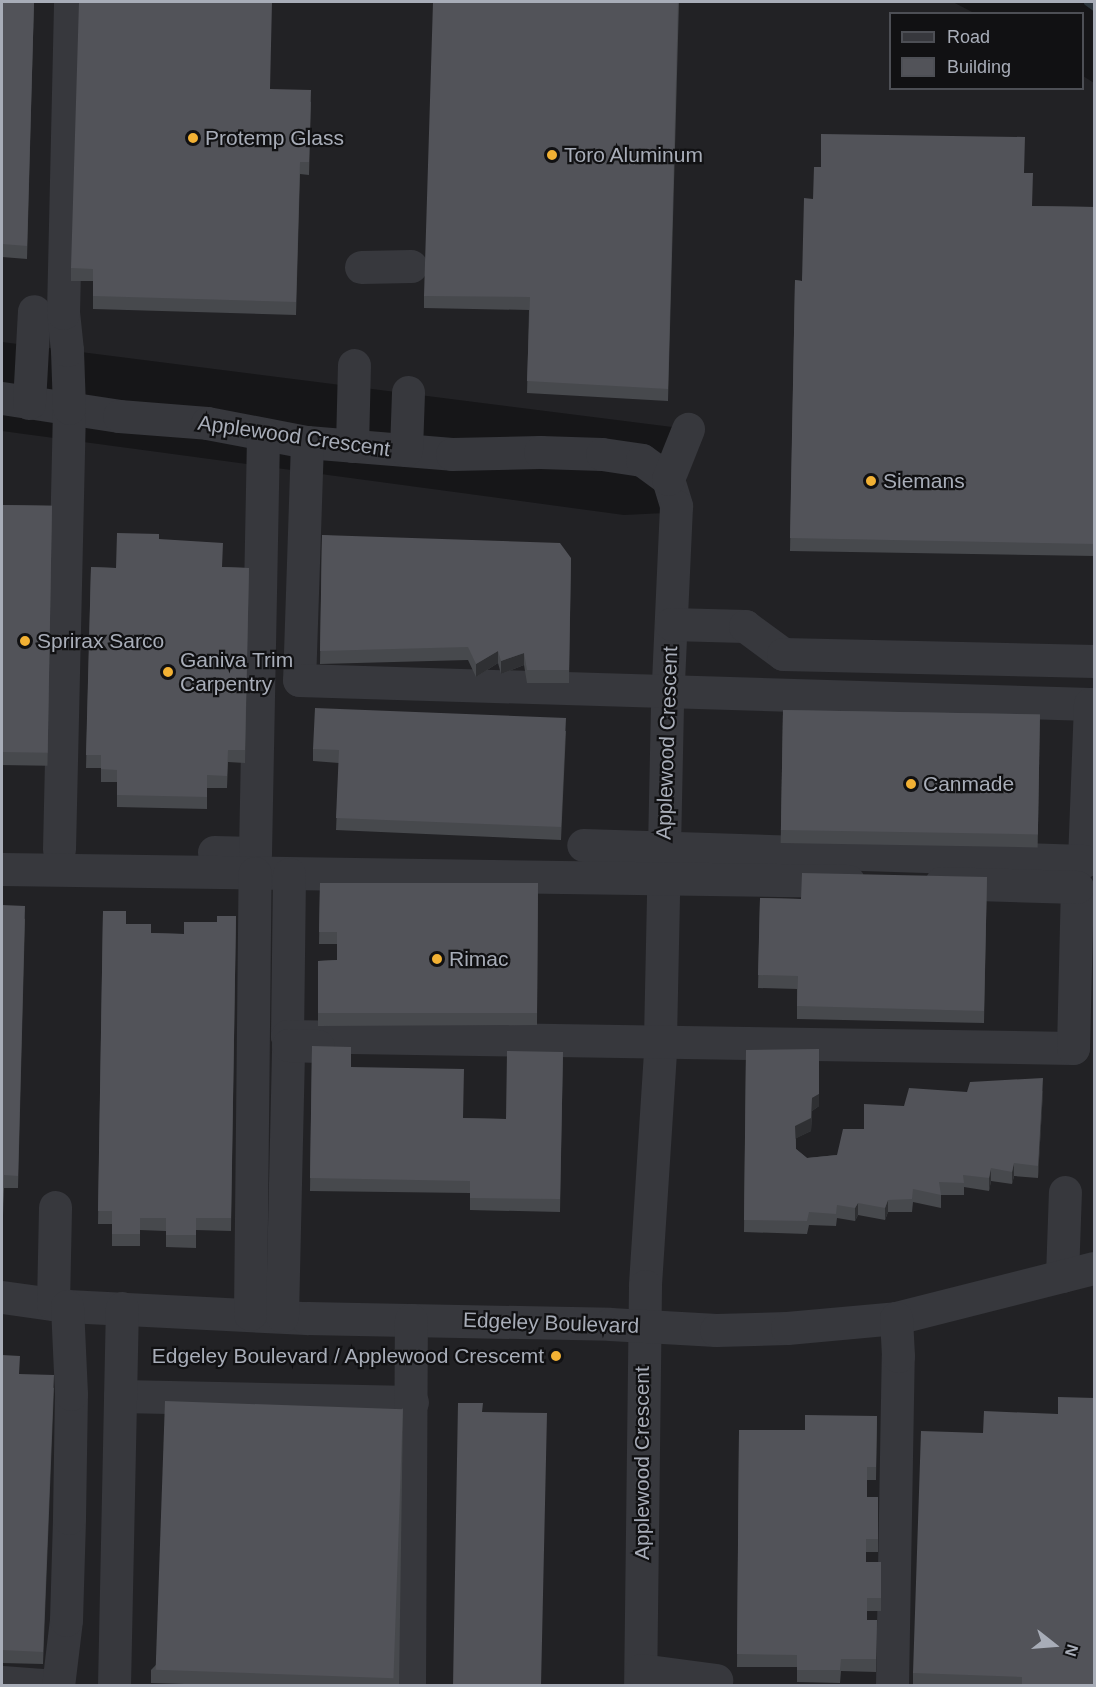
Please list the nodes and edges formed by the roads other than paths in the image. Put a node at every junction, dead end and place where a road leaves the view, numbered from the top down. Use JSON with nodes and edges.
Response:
{"nodes":[{"id":1,"x":70,"y":2,"type":"edge"},
{"id":2,"x":411,"y":266,"type":"dead end"},
{"id":3,"x":361,"y":267,"type":"dead end"},
{"id":4,"x":34,"y":311,"type":"dead end"},
{"id":5,"x":32,"y":347,"type":"junction"},
{"id":6,"x":68,"y":350,"type":"junction"},
{"id":7,"x":354,"y":365,"type":"dead end"},
{"id":8,"x":408,"y":392,"type":"dead end"},
{"id":9,"x":15,"y":400,"type":"edge"},
{"id":10,"x":78,"y":410,"type":"junction"},
{"id":11,"x":688,"y":429,"type":"dead end"},
{"id":12,"x":263,"y":434,"type":"junction"},
{"id":13,"x":307,"y":442,"type":"junction"},
{"id":14,"x":352,"y":446,"type":"junction"},
{"id":15,"x":406,"y":450,"type":"junction"},
{"id":16,"x":85,"y":479,"type":"dead end"},
{"id":17,"x":668,"y":479,"type":"junction"},
{"id":18,"x":670,"y":624,"type":"junction"},
{"id":19,"x":1095,"y":661,"type":"edge"},
{"id":20,"x":668,"y":692,"type":"junction"},
{"id":21,"x":583,"y":845,"type":"dead end"},
{"id":22,"x":664,"y":862,"type":"junction"},
{"id":23,"x":2,"y":869,"type":"edge"},
{"id":24,"x":255,"y":873,"type":"junction"},
{"id":25,"x":289,"y":874,"type":"junction"},
{"id":26,"x":660,"y":1046,"type":"junction"},
{"id":27,"x":732,"y":1054,"type":"dead end"},
{"id":28,"x":1065,"y":1192,"type":"dead end"},
{"id":29,"x":55,"y":1207,"type":"dead end"},
{"id":30,"x":1095,"y":1268,"type":"edge"},
{"id":31,"x":1062,"y":1276,"type":"junction"},
{"id":32,"x":2,"y":1297,"type":"edge"},
{"id":33,"x":60,"y":1305,"type":"junction"},
{"id":34,"x":122,"y":1308,"type":"junction"},
{"id":35,"x":266,"y":1315,"type":"junction"},
{"id":36,"x":896,"y":1318,"type":"junction"},
{"id":37,"x":411,"y":1320,"type":"junction"},
{"id":38,"x":644,"y":1326,"type":"junction"},
{"id":39,"x":120,"y":1396,"type":"junction"},
{"id":40,"x":412,"y":1402,"type":"junction"},
{"id":41,"x":641,"y":1678,"type":"edge"},
{"id":42,"x":716,"y":1680,"type":"dead end"},
{"id":43,"x":2,"y":1682,"type":"edge"},
{"id":44,"x":57,"y":1686,"type":"edge"},
{"id":45,"x":114,"y":1686,"type":"edge"},
{"id":46,"x":409,"y":1686,"type":"edge"},
{"id":47,"x":892,"y":1686,"type":"edge"}],
"edges":[{"from":1,"to":6,"type":"street"},
{"from":2,"to":3,"type":"street"},
{"from":4,"to":5,"type":"street"},
{"from":5,"to":6,"type":"street"},
{"from":5,"to":9,"type":"street"},
{"from":6,"to":10,"type":"street"},
{"from":7,"to":14,"type":"street"},
{"from":8,"to":15,"type":"street"},
{"from":9,"to":10,"type":"street","name":"Applewood Crescent"},
{"from":10,"to":12,"type":"street","name":"Applewood Crescent"},
{"from":10,"to":12,"type":"street"},
{"from":10,"to":16,"type":"street"},
{"from":11,"to":17,"type":"street"},
{"from":12,"to":13,"type":"street","name":"Applewood Crescent"},
{"from":13,"to":14,"type":"street","name":"Applewood Crescent"},
{"from":13,"to":20,"type":"street"},
{"from":14,"to":15,"type":"street","name":"Applewood Crescent"},
{"from":15,"to":17,"type":"street","name":"Applewood Crescent"},
{"from":17,"to":18,"type":"street","name":"Applewood Crescent"},
{"from":18,"to":19,"type":"street"},
{"from":18,"to":20,"type":"street","name":"Applewood Crescent"},
{"from":20,"to":22,"type":"street","name":"Applewood Crescent"},
{"from":20,"to":22,"type":"street"},
{"from":21,"to":22,"type":"street"},
{"from":22,"to":25,"type":"street"},
{"from":22,"to":26,"type":"street","name":"Applewood Crescent"},
{"from":22,"to":26,"type":"street"},
{"from":23,"to":24,"type":"street"},
{"from":24,"to":25,"type":"street"},
{"from":24,"to":35,"type":"street"},
{"from":25,"to":26,"type":"street"},
{"from":26,"to":27,"type":"street"},
{"from":26,"to":35,"type":"street"},
{"from":26,"to":38,"type":"street","name":"Applewood Crescent"},
{"from":28,"to":31,"type":"street"},
{"from":29,"to":33,"type":"street"},
{"from":30,"to":31,"type":"street","name":"Edgeley Boulevard"},
{"from":31,"to":36,"type":"street","name":"Edgeley Boulevard"},
{"from":32,"to":33,"type":"street","name":"Edgeley Boulevard"},
{"from":33,"to":34,"type":"street","name":"Edgeley Boulevard"},
{"from":33,"to":44,"type":"street"},
{"from":34,"to":35,"type":"street","name":"Edgeley Boulevard"},
{"from":34,"to":39,"type":"street"},
{"from":35,"to":37,"type":"street","name":"Edgeley Boulevard"},
{"from":36,"to":38,"type":"street","name":"Edgeley Boulevard"},
{"from":36,"to":47,"type":"street"},
{"from":37,"to":38,"type":"street","name":"Edgeley Boulevard"},
{"from":37,"to":40,"type":"street"},
{"from":38,"to":41,"type":"street","name":"Applewood Crescent"},
{"from":39,"to":40,"type":"street"},
{"from":39,"to":45,"type":"street"},
{"from":40,"to":46,"type":"street"},
{"from":41,"to":42,"type":"street"},
{"from":43,"to":44,"type":"street"}]}
